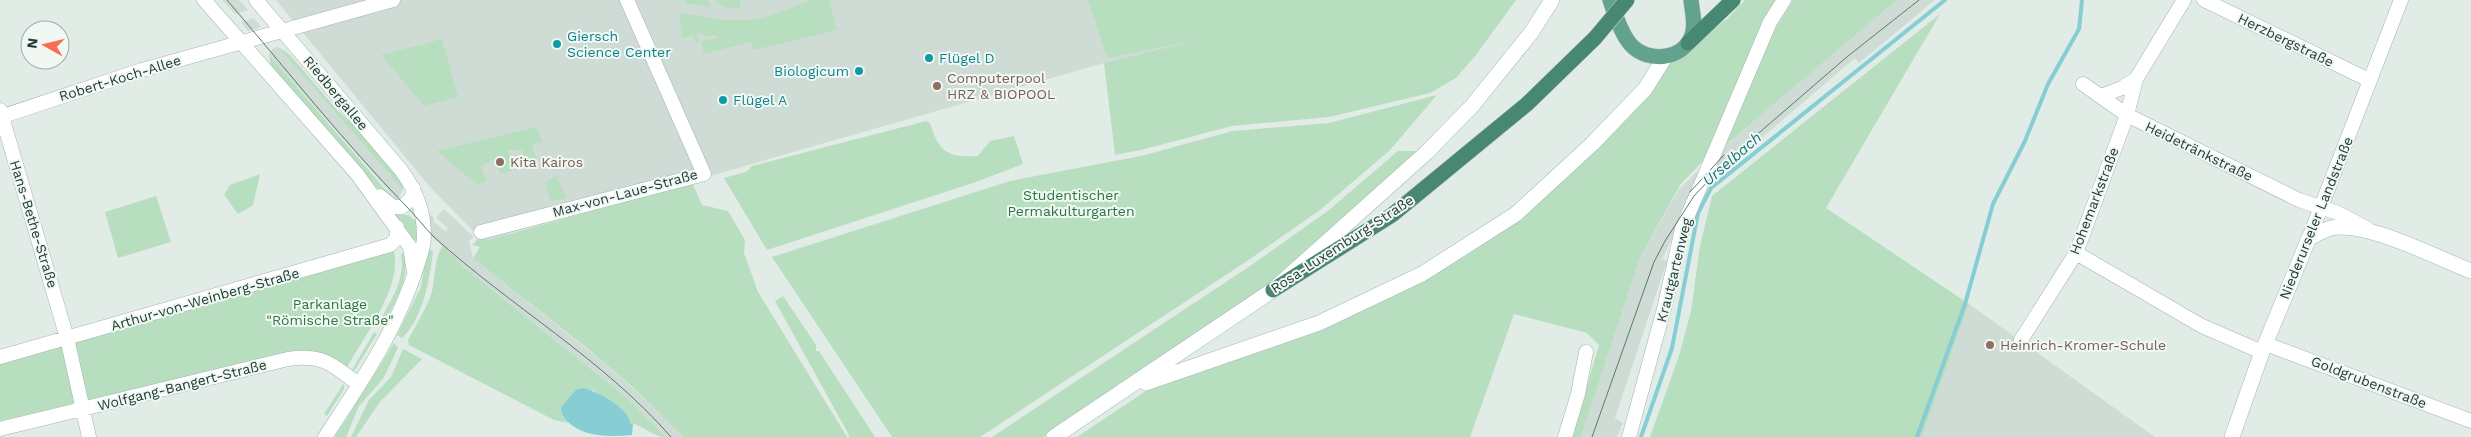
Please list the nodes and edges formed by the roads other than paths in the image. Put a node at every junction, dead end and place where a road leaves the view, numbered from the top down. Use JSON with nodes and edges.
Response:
{"nodes":[{"id":1,"x":204,"y":0,"type":"edge"},
{"id":2,"x":256,"y":0,"type":"edge"},
{"id":3,"x":393,"y":0,"type":"edge"},
{"id":4,"x":627,"y":0,"type":"edge"},
{"id":5,"x":1552,"y":0,"type":"edge"},
{"id":6,"x":1610,"y":0,"type":"edge"},
{"id":7,"x":1627,"y":0,"type":"edge"},
{"id":8,"x":1691,"y":0,"type":"edge"},
{"id":9,"x":1733,"y":0,"type":"edge"},
{"id":10,"x":1784,"y":0,"type":"edge"},
{"id":11,"x":2184,"y":0,"type":"edge"},
{"id":12,"x":2204,"y":0,"type":"edge"},
{"id":13,"x":2401,"y":0,"type":"edge"},
{"id":14,"x":284,"y":32,"type":"junction"},
{"id":15,"x":241,"y":42,"type":"junction"},
{"id":16,"x":1688,"y":43,"type":"junction"},
{"id":17,"x":1664,"y":57,"type":"junction"},
{"id":18,"x":2136,"y":79,"type":"junction"},
{"id":19,"x":2369,"y":80,"type":"junction"},
{"id":20,"x":2083,"y":84,"type":"dead end"},
{"id":21,"x":2101,"y":96,"type":"junction"},
{"id":22,"x":1,"y":114,"type":"edge"},
{"id":23,"x":2126,"y":115,"type":"junction"},
{"id":24,"x":365,"y":184,"type":"junction"},
{"id":25,"x":413,"y":188,"type":"junction"},
{"id":26,"x":2321,"y":207,"type":"junction"},
{"id":27,"x":397,"y":227,"type":"junction"},
{"id":28,"x":2368,"y":230,"type":"junction"},
{"id":29,"x":481,"y":232,"type":"dead end"},
{"id":30,"x":2310,"y":238,"type":"junction"},
{"id":31,"x":2076,"y":253,"type":"junction"},
{"id":32,"x":2471,"y":271,"type":"edge"},
{"id":33,"x":414,"y":275,"type":"junction"},
{"id":34,"x":1273,"y":290,"type":"junction"},
{"id":35,"x":67,"y":338,"type":"junction"},
{"id":36,"x":2021,"y":340,"type":"dead end"},
{"id":37,"x":2264,"y":348,"type":"junction"},
{"id":38,"x":1586,"y":352,"type":"dead end"},
{"id":39,"x":0,"y":357,"type":"edge"},
{"id":40,"x":358,"y":384,"type":"junction"},
{"id":41,"x":1126,"y":390,"type":"junction"},
{"id":42,"x":84,"y":410,"type":"junction"},
{"id":43,"x":2471,"y":421,"type":"edge"},
{"id":44,"x":0,"y":429,"type":"edge"},
{"id":45,"x":89,"y":437,"type":"edge"},
{"id":46,"x":325,"y":437,"type":"edge"},
{"id":47,"x":1054,"y":437,"type":"edge"},
{"id":48,"x":1565,"y":437,"type":"edge"},
{"id":49,"x":1629,"y":437,"type":"edge"},
{"id":50,"x":2232,"y":437,"type":"edge"}],
"edges":[{"from":1,"to":15,"type":"street"},
{"from":2,"to":14,"type":"street","name":"Riedbergallee"},
{"from":3,"to":14,"type":"street","name":"Robert-Koch-Allee"},
{"from":4,"to":29,"type":"street","name":"Max-von-Laue-Straße"},
{"from":5,"to":34,"type":"main road"},
{"from":6,"to":17,"type":"main road"},
{"from":7,"to":34,"type":"highway","name":"Rosa-Luxemburg-Straße","bridge":true},
{"from":8,"to":16,"type":"main road"},
{"from":9,"to":16,"type":"highway"},
{"from":10,"to":49,"type":"street","name":"Krautgartenweg"},
{"from":11,"to":18,"type":"street","name":"Hohemarkstraße"},
{"from":12,"to":19,"type":"street","name":"Herzbergstraße"},
{"from":13,"to":19,"type":"street","name":"Niederurseler Landstraße"},
{"from":14,"to":15,"type":"street","name":"Robert-Koch-Allee"},
{"from":14,"to":25,"type":"street","name":"Riedbergallee"},
{"from":15,"to":22,"type":"street","name":"Robert-Koch-Allee"},
{"from":15,"to":24,"type":"street"},
{"from":16,"to":17,"type":"main road"},
{"from":17,"to":41,"type":"main road"},
{"from":18,"to":21,"type":"street","name":"Hohemarkstraße"},
{"from":18,"to":23,"type":"street","name":"Hohemarkstraße"},
{"from":19,"to":26,"type":"street","name":"Niederurseler Landstraße"},
{"from":20,"to":21,"type":"street","name":"Heidetränkstraße"},
{"from":21,"to":23,"type":"street","name":"Heidetränkstraße"},
{"from":22,"to":35,"type":"street","name":"Hans-Bethe-Straße"},
{"from":23,"to":26,"type":"street","name":"Heidetränkstraße"},
{"from":23,"to":31,"type":"street","name":"Hohemarkstraße"},
{"from":24,"to":25,"type":"street"},
{"from":24,"to":27,"type":"street"},
{"from":25,"to":33,"type":"street","name":"Riedbergallee"},
{"from":26,"to":28,"type":"street","name":"Heidetränkstraße"},
{"from":26,"to":30,"type":"street","name":"Niederurseler Landstraße"},
{"from":27,"to":33,"type":"street"},
{"from":27,"to":35,"type":"street","name":"Arthur-von-Weinberg-Straße"},
{"from":28,"to":30,"type":"main road"},
{"from":28,"to":32,"type":"main road"},
{"from":30,"to":37,"type":"main road","name":"Niederurseler Landstraße"},
{"from":31,"to":36,"type":"street","name":"Hohemarkstraße"},
{"from":31,"to":37,"type":"street","name":"Goldgrubenstraße"},
{"from":33,"to":40,"type":"street","name":"Riedbergallee"},
{"from":34,"to":41,"type":"main road","name":"Rosa-Luxemburg-Straße"},
{"from":35,"to":39,"type":"street","name":"Arthur-von-Weinberg-Straße"},
{"from":35,"to":42,"type":"street","name":"Hans-Bethe-Straße"},
{"from":37,"to":43,"type":"street","name":"Goldgrubenstraße"},
{"from":37,"to":50,"type":"main road","name":"Niederurseler Landstraße"},
{"from":38,"to":48,"type":"street"},
{"from":40,"to":42,"type":"street","name":"Wolfgang-Bangert-Straße"},
{"from":40,"to":46,"type":"street","name":"Riedbergallee"},
{"from":41,"to":47,"type":"main road","name":"Rosa-Luxemburg-Straße"},
{"from":42,"to":44,"type":"street","name":"Wolfgang-Bangert-Straße"},
{"from":42,"to":45,"type":"street","name":"Hans-Bethe-Straße"}]}
